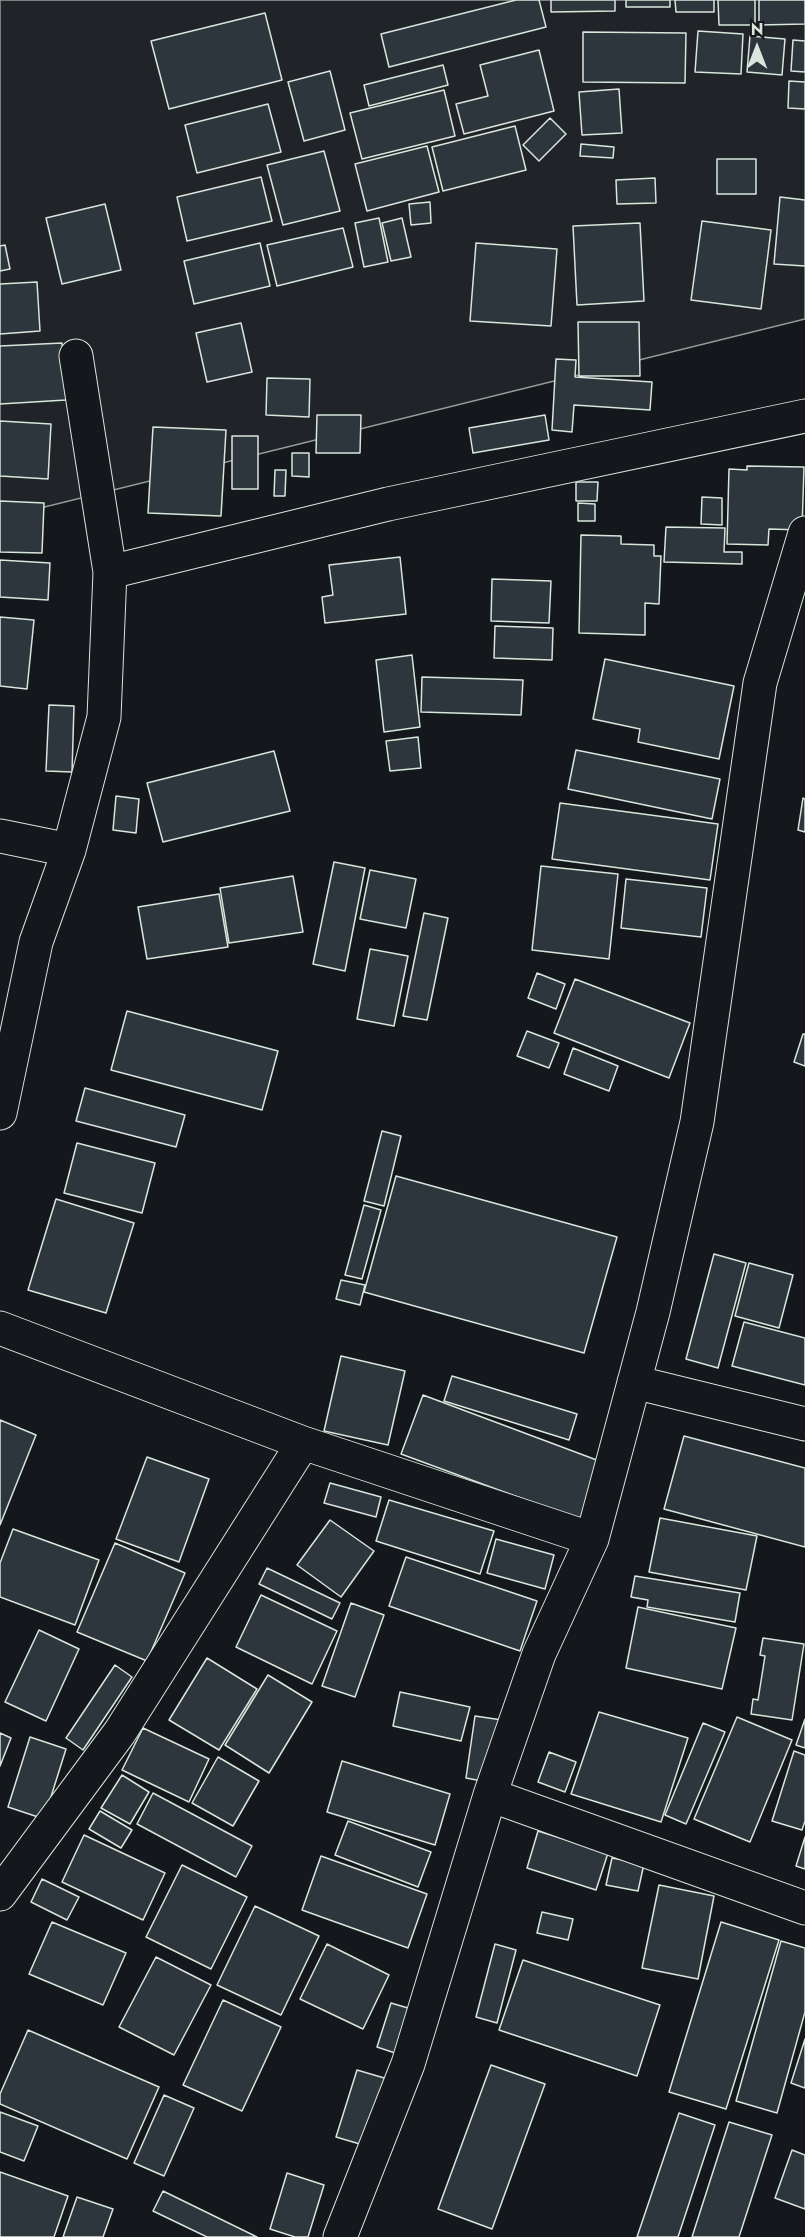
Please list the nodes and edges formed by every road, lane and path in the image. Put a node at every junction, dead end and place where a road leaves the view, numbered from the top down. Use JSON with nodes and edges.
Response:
{"nodes":[{"id":1,"x":76,"y":356,"type":"dead end"},
{"id":2,"x":805,"y":416,"type":"edge"},
{"id":3,"x":805,"y":533,"type":"edge"},
{"id":4,"x":110,"y":572,"type":"junction"},
{"id":5,"x":0,"y":836,"type":"edge"},
{"id":6,"x":69,"y":850,"type":"junction"},
{"id":7,"x":0,"y":1113,"type":"edge"},
{"id":8,"x":0,"y":1328,"type":"edge"},
{"id":9,"x":634,"y":1382,"type":"junction"},
{"id":10,"x":805,"y":1424,"type":"edge"},
{"id":11,"x":303,"y":1443,"type":"junction"},
{"id":12,"x":592,"y":1539,"type":"junction"},
{"id":13,"x":490,"y":1795,"type":"junction"},
{"id":14,"x":0,"y":1894,"type":"edge"},
{"id":15,"x":805,"y":1908,"type":"edge"},
{"id":16,"x":340,"y":2237,"type":"edge"}],
"edges":[{"from":1,"to":4,"type":"street"},
{"from":2,"to":4,"type":"street"},
{"from":3,"to":9,"type":"street"},
{"from":4,"to":6,"type":"street"},
{"from":5,"to":6,"type":"street"},
{"from":6,"to":7,"type":"street"},
{"from":8,"to":11,"type":"street"},
{"from":9,"to":10,"type":"street"},
{"from":9,"to":12,"type":"street"},
{"from":11,"to":12,"type":"street"},
{"from":11,"to":14,"type":"street"},
{"from":12,"to":13,"type":"street"},
{"from":13,"to":15,"type":"street"},
{"from":13,"to":16,"type":"street"}]}
